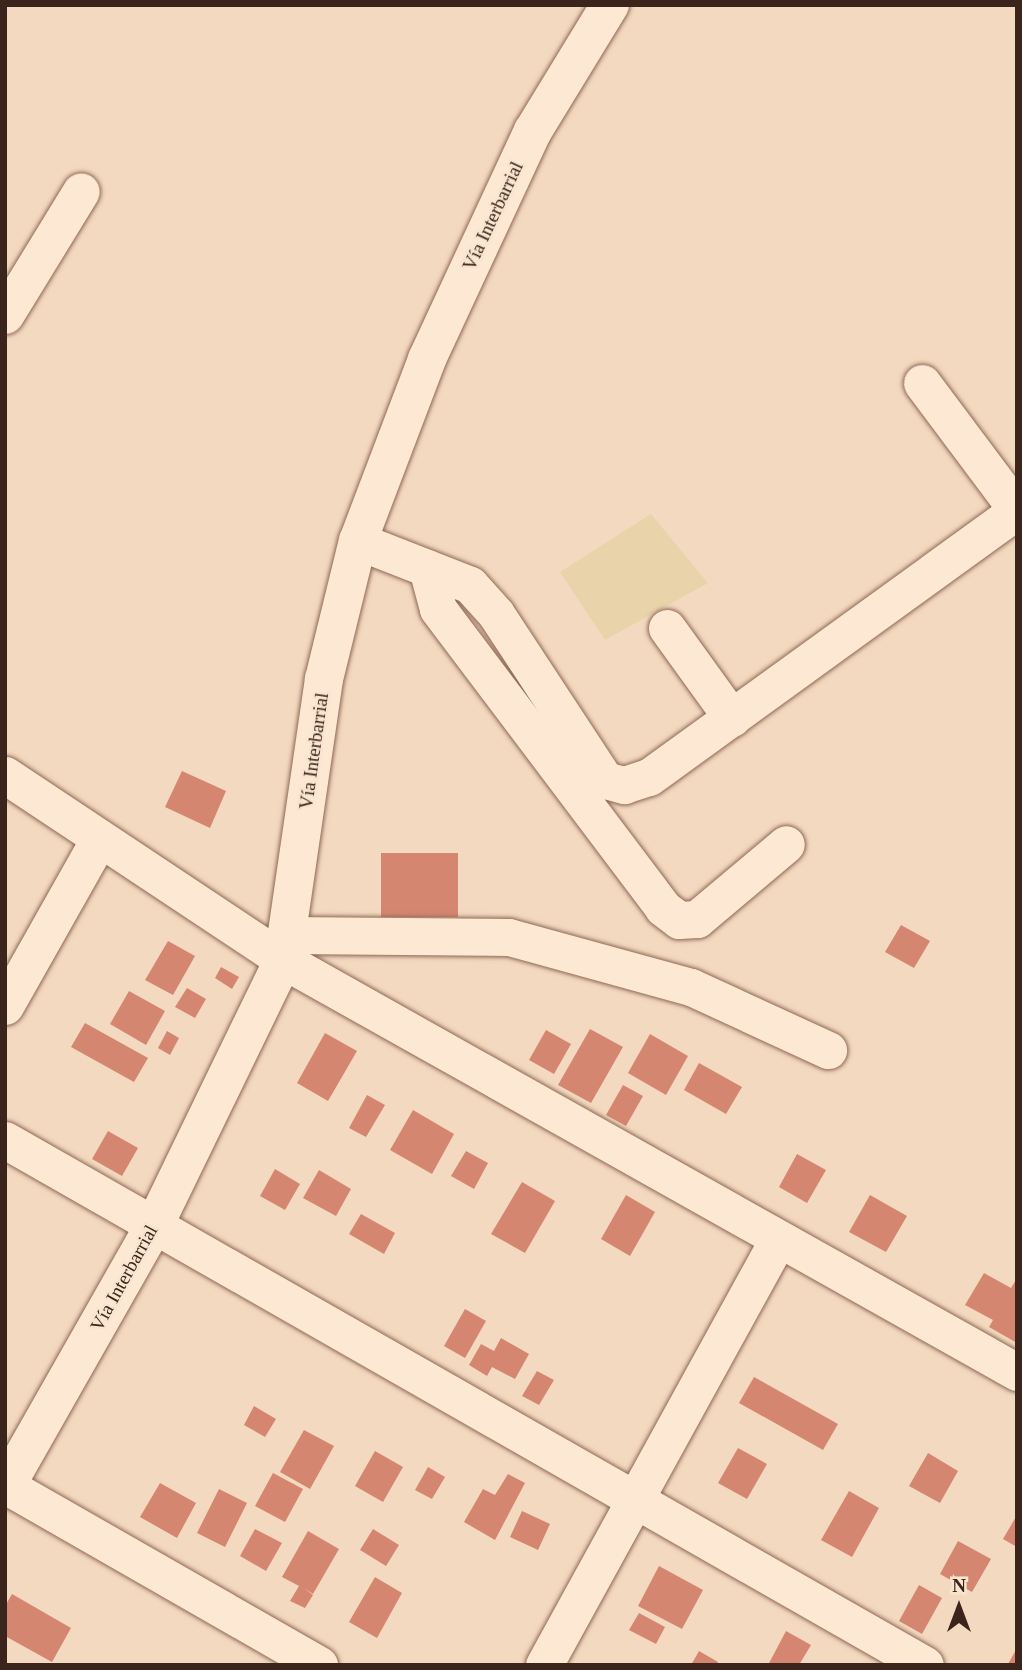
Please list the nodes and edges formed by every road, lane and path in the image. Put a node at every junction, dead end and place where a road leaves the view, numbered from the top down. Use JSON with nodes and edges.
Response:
{"nodes":[{"id":1,"x":610,"y":5,"type":"edge"},
{"id":2,"x":81,"y":191,"type":"dead end"},
{"id":3,"x":5,"y":315,"type":"edge"},
{"id":4,"x":922,"y":383,"type":"dead end"},
{"id":5,"x":1017,"y":511,"type":"edge"},
{"id":6,"x":358,"y":541,"type":"junction"},
{"id":7,"x":426,"y":568,"type":"junction"},
{"id":8,"x":667,"y":628,"type":"dead end"},
{"id":9,"x":732,"y":718,"type":"junction"},
{"id":10,"x":5,"y":775,"type":"edge"},
{"id":11,"x":98,"y":841,"type":"junction"},
{"id":12,"x":786,"y":844,"type":"dead end"},
{"id":13,"x":285,"y":947,"type":"junction"},
{"id":14,"x":5,"y":1006,"type":"edge"},
{"id":15,"x":828,"y":1050,"type":"dead end"},
{"id":16,"x":5,"y":1140,"type":"edge"},
{"id":17,"x":156,"y":1222,"type":"junction"},
{"id":18,"x":778,"y":1242,"type":"junction"},
{"id":19,"x":1017,"y":1372,"type":"edge"},
{"id":20,"x":6,"y":1486,"type":"edge"},
{"id":21,"x":636,"y":1499,"type":"junction"},
{"id":22,"x":319,"y":1665,"type":"edge"},
{"id":23,"x":544,"y":1665,"type":"edge"},
{"id":24,"x":925,"y":1665,"type":"edge"}],
"edges":[{"from":1,"to":6,"type":"main road","name":"Vía Interbarrial"},
{"from":2,"to":3,"type":"street"},
{"from":4,"to":5,"type":"street"},
{"from":5,"to":9,"type":"street"},
{"from":6,"to":7,"type":"street"},
{"from":6,"to":13,"type":"main road","name":"Vía Interbarrial"},
{"from":7,"to":9,"type":"street"},
{"from":7,"to":12,"type":"street"},
{"from":8,"to":9,"type":"street"},
{"from":10,"to":11,"type":"street"},
{"from":11,"to":13,"type":"street"},
{"from":11,"to":14,"type":"street"},
{"from":13,"to":15,"type":"street"},
{"from":13,"to":17,"type":"main road","name":"Vía Interbarrial"},
{"from":13,"to":18,"type":"street"},
{"from":16,"to":17,"type":"street"},
{"from":17,"to":20,"type":"main road","name":"Vía Interbarrial"},
{"from":17,"to":21,"type":"street"},
{"from":18,"to":19,"type":"street"},
{"from":18,"to":21,"type":"street"},
{"from":20,"to":22,"type":"street"},
{"from":21,"to":23,"type":"street"},
{"from":21,"to":24,"type":"street"}]}
